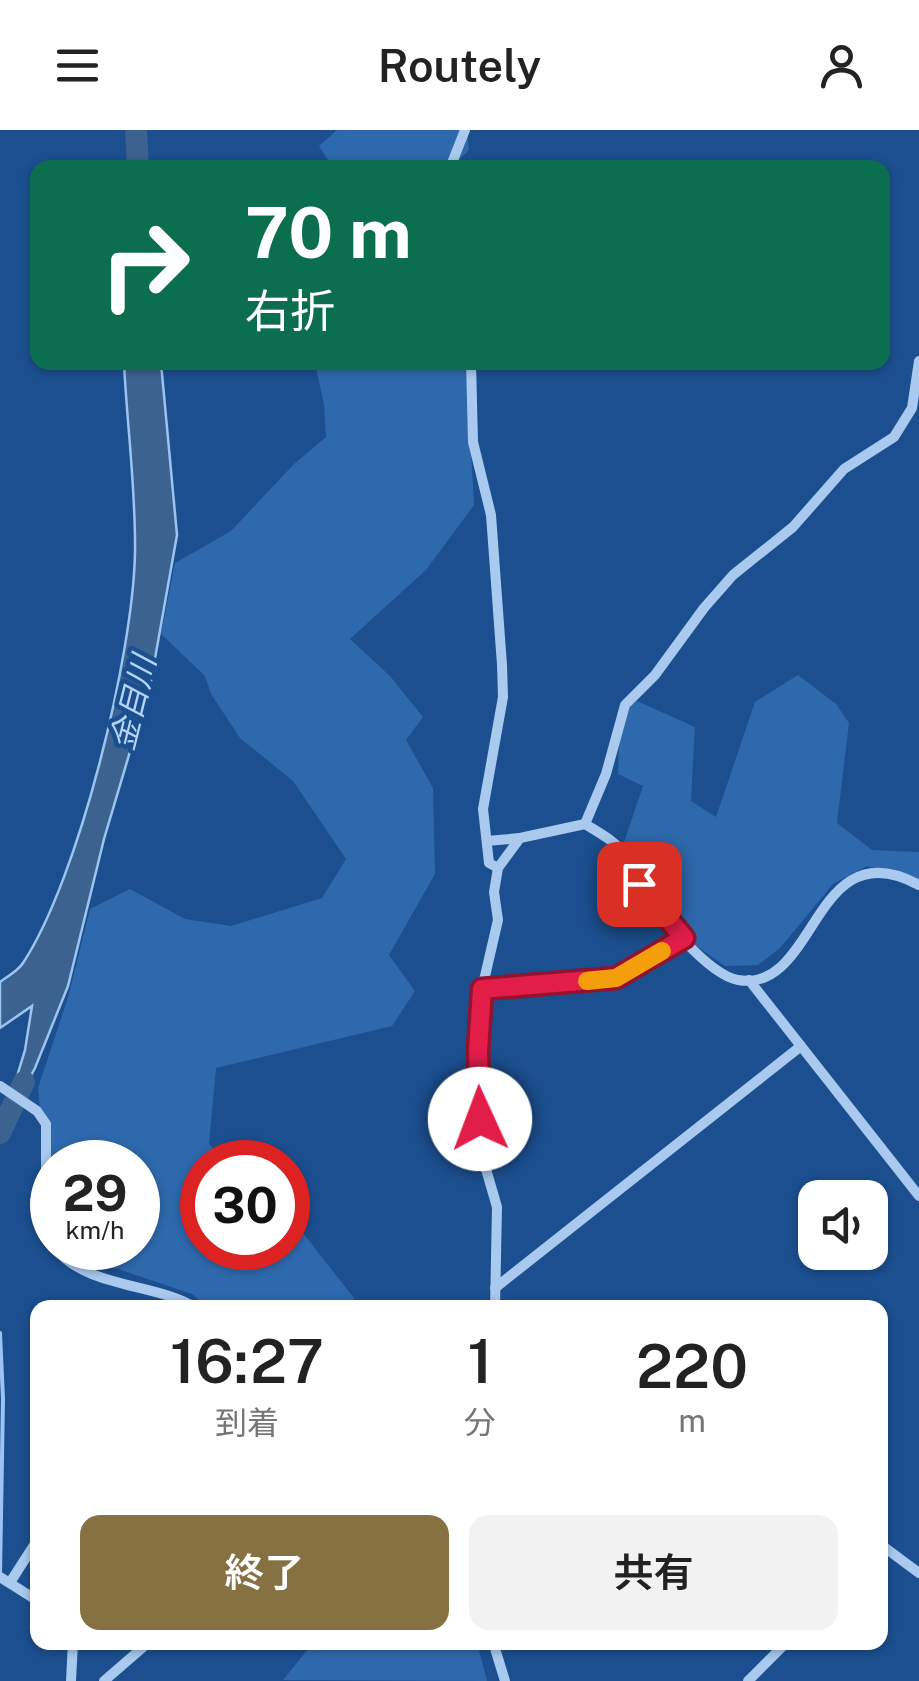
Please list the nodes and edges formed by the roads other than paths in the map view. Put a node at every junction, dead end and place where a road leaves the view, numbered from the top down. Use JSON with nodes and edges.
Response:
{"nodes":[{"id":1,"x":466,"y":130,"type":"edge"},
{"id":2,"x":453,"y":160,"type":"edge"},
{"id":3,"x":919,"y":360,"type":"edge"},
{"id":4,"x":470,"y":370,"type":"edge"},
{"id":5,"x":586,"y":824,"type":"junction"},
{"id":6,"x":520,"y":838,"type":"junction"},
{"id":7,"x":486,"y":841,"type":"junction"},
{"id":8,"x":498,"y":868,"type":"junction"},
{"id":9,"x":919,"y":885,"type":"edge"},
{"id":10,"x":684,"y":938,"type":"junction"},
{"id":11,"x":749,"y":980,"type":"junction"},
{"id":12,"x":482,"y":989,"type":"junction"},
{"id":13,"x":801,"y":1046,"type":"junction"},
{"id":14,"x":0,"y":1086,"type":"edge"},
{"id":15,"x":46,"y":1140,"type":"edge"},
{"id":16,"x":919,"y":1196,"type":"edge"},
{"id":17,"x":90,"y":1270,"type":"edge"},
{"id":18,"x":496,"y":1288,"type":"junction"},
{"id":19,"x":183,"y":1300,"type":"edge"},
{"id":20,"x":496,"y":1300,"type":"edge"},
{"id":21,"x":30,"y":1548,"type":"edge"},
{"id":22,"x":888,"y":1552,"type":"edge"},
{"id":23,"x":919,"y":1573,"type":"edge"},
{"id":24,"x":5,"y":1579,"type":"edge"},
{"id":25,"x":30,"y":1597,"type":"edge"},
{"id":26,"x":73,"y":1650,"type":"edge"},
{"id":27,"x":140,"y":1650,"type":"edge"},
{"id":28,"x":496,"y":1650,"type":"edge"},
{"id":29,"x":779,"y":1650,"type":"edge"},
{"id":30,"x":71,"y":1681,"type":"edge"},
{"id":31,"x":104,"y":1681,"type":"edge"},
{"id":32,"x":506,"y":1681,"type":"edge"},
{"id":33,"x":748,"y":1681,"type":"edge"}],
"edges":[{"from":1,"to":2,"type":"street"},
{"from":3,"to":5,"type":"street"},
{"from":4,"to":7,"type":"street"},
{"from":5,"to":6,"type":"street"},
{"from":5,"to":10,"type":"street"},
{"from":6,"to":7,"type":"street"},
{"from":6,"to":8,"type":"street"},
{"from":7,"to":8,"type":"street"},
{"from":8,"to":12,"type":"street"},
{"from":9,"to":11,"type":"street"},
{"from":10,"to":11,"type":"street"},
{"from":10,"to":12,"type":"street"},
{"from":11,"to":13,"type":"street"},
{"from":12,"to":18,"type":"street"},
{"from":13,"to":16,"type":"street"},
{"from":13,"to":18,"type":"street"},
{"from":14,"to":15,"type":"street"},
{"from":17,"to":19,"type":"street"},
{"from":18,"to":20,"type":"street"},
{"from":21,"to":24,"type":"street"},
{"from":22,"to":23,"type":"street"},
{"from":24,"to":25,"type":"street"},
{"from":26,"to":30,"type":"street"},
{"from":27,"to":31,"type":"street"},
{"from":28,"to":32,"type":"street"},
{"from":29,"to":33,"type":"street"}]}
